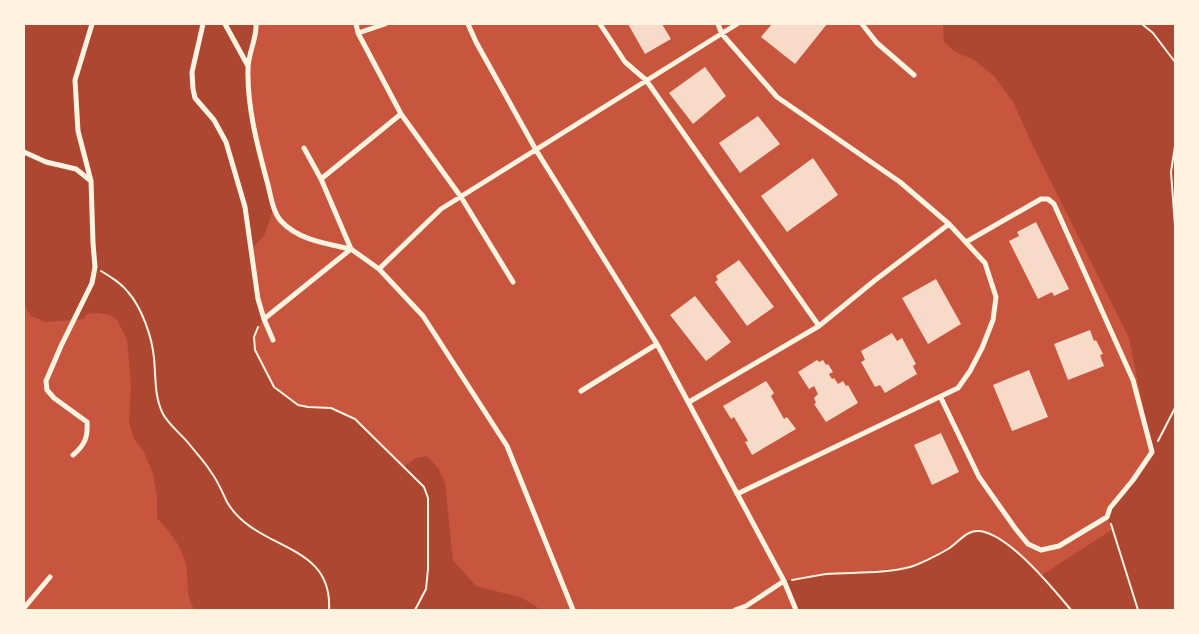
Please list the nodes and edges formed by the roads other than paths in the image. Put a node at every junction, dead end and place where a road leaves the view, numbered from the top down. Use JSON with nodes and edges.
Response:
{"nodes":[{"id":1,"x":92,"y":24,"type":"edge"},
{"id":2,"x":203,"y":24,"type":"edge"},
{"id":3,"x":225,"y":24,"type":"edge"},
{"id":4,"x":256,"y":24,"type":"edge"},
{"id":5,"x":356,"y":24,"type":"edge"},
{"id":6,"x":385,"y":24,"type":"edge"},
{"id":7,"x":468,"y":24,"type":"edge"},
{"id":8,"x":600,"y":24,"type":"edge"},
{"id":9,"x":718,"y":24,"type":"edge"},
{"id":10,"x":736,"y":24,"type":"edge"},
{"id":11,"x":862,"y":24,"type":"edge"},
{"id":12,"x":358,"y":33,"type":"junction"},
{"id":13,"x":722,"y":34,"type":"junction"},
{"id":14,"x":248,"y":67,"type":"junction"},
{"id":15,"x":914,"y":75,"type":"dead end"},
{"id":16,"x":646,"y":80,"type":"junction"},
{"id":17,"x":401,"y":114,"type":"junction"},
{"id":18,"x":304,"y":148,"type":"dead end"},
{"id":19,"x":536,"y":150,"type":"junction"},
{"id":20,"x":24,"y":152,"type":"edge"},
{"id":21,"x":321,"y":179,"type":"junction"},
{"id":22,"x":91,"y":182,"type":"junction"},
{"id":23,"x":461,"y":197,"type":"junction"},
{"id":24,"x":949,"y":224,"type":"junction"},
{"id":25,"x":966,"y":242,"type":"junction"},
{"id":26,"x":351,"y":249,"type":"junction"},
{"id":27,"x":379,"y":269,"type":"junction"},
{"id":28,"x":513,"y":282,"type":"dead end"},
{"id":29,"x":264,"y":319,"type":"junction"},
{"id":30,"x":819,"y":326,"type":"junction"},
{"id":31,"x":273,"y":340,"type":"dead end"},
{"id":32,"x":657,"y":344,"type":"junction"},
{"id":33,"x":581,"y":391,"type":"dead end"},
{"id":34,"x":941,"y":398,"type":"junction"},
{"id":35,"x":689,"y":402,"type":"junction"},
{"id":36,"x":73,"y":455,"type":"dead end"},
{"id":37,"x":737,"y":494,"type":"junction"},
{"id":38,"x":50,"y":577,"type":"dead end"},
{"id":39,"x":784,"y":581,"type":"junction"},
{"id":40,"x":24,"y":608,"type":"edge"},
{"id":41,"x":573,"y":610,"type":"edge"},
{"id":42,"x":735,"y":610,"type":"edge"},
{"id":43,"x":796,"y":610,"type":"edge"}],
"edges":[{"from":1,"to":22,"type":"street"},
{"from":2,"to":29,"type":"street"},
{"from":3,"to":14,"type":"street"},
{"from":4,"to":14,"type":"street"},
{"from":5,"to":12,"type":"street"},
{"from":6,"to":12,"type":"street"},
{"from":7,"to":19,"type":"street"},
{"from":8,"to":16,"type":"street"},
{"from":9,"to":13,"type":"street"},
{"from":10,"to":13,"type":"street"},
{"from":11,"to":15,"type":"street"},
{"from":12,"to":17,"type":"street"},
{"from":13,"to":16,"type":"street"},
{"from":13,"to":24,"type":"street"},
{"from":14,"to":26,"type":"street"},
{"from":16,"to":19,"type":"street"},
{"from":16,"to":30,"type":"street"},
{"from":17,"to":21,"type":"street"},
{"from":17,"to":23,"type":"street"},
{"from":18,"to":21,"type":"street"},
{"from":19,"to":23,"type":"street"},
{"from":19,"to":32,"type":"street"},
{"from":20,"to":22,"type":"street"},
{"from":21,"to":26,"type":"street"},
{"from":22,"to":36,"type":"street"},
{"from":23,"to":27,"type":"street"},
{"from":23,"to":28,"type":"street"},
{"from":24,"to":25,"type":"street"},
{"from":24,"to":30,"type":"street"},
{"from":25,"to":34,"type":"street"},
{"from":25,"to":34,"type":"street"},
{"from":26,"to":27,"type":"street"},
{"from":26,"to":29,"type":"street"},
{"from":27,"to":41,"type":"street"},
{"from":29,"to":31,"type":"street"},
{"from":30,"to":35,"type":"street"},
{"from":32,"to":33,"type":"street"},
{"from":32,"to":35,"type":"street"},
{"from":34,"to":37,"type":"street"},
{"from":35,"to":37,"type":"street"},
{"from":37,"to":39,"type":"street"},
{"from":38,"to":40,"type":"street"},
{"from":39,"to":42,"type":"street"},
{"from":39,"to":43,"type":"street"}]}
